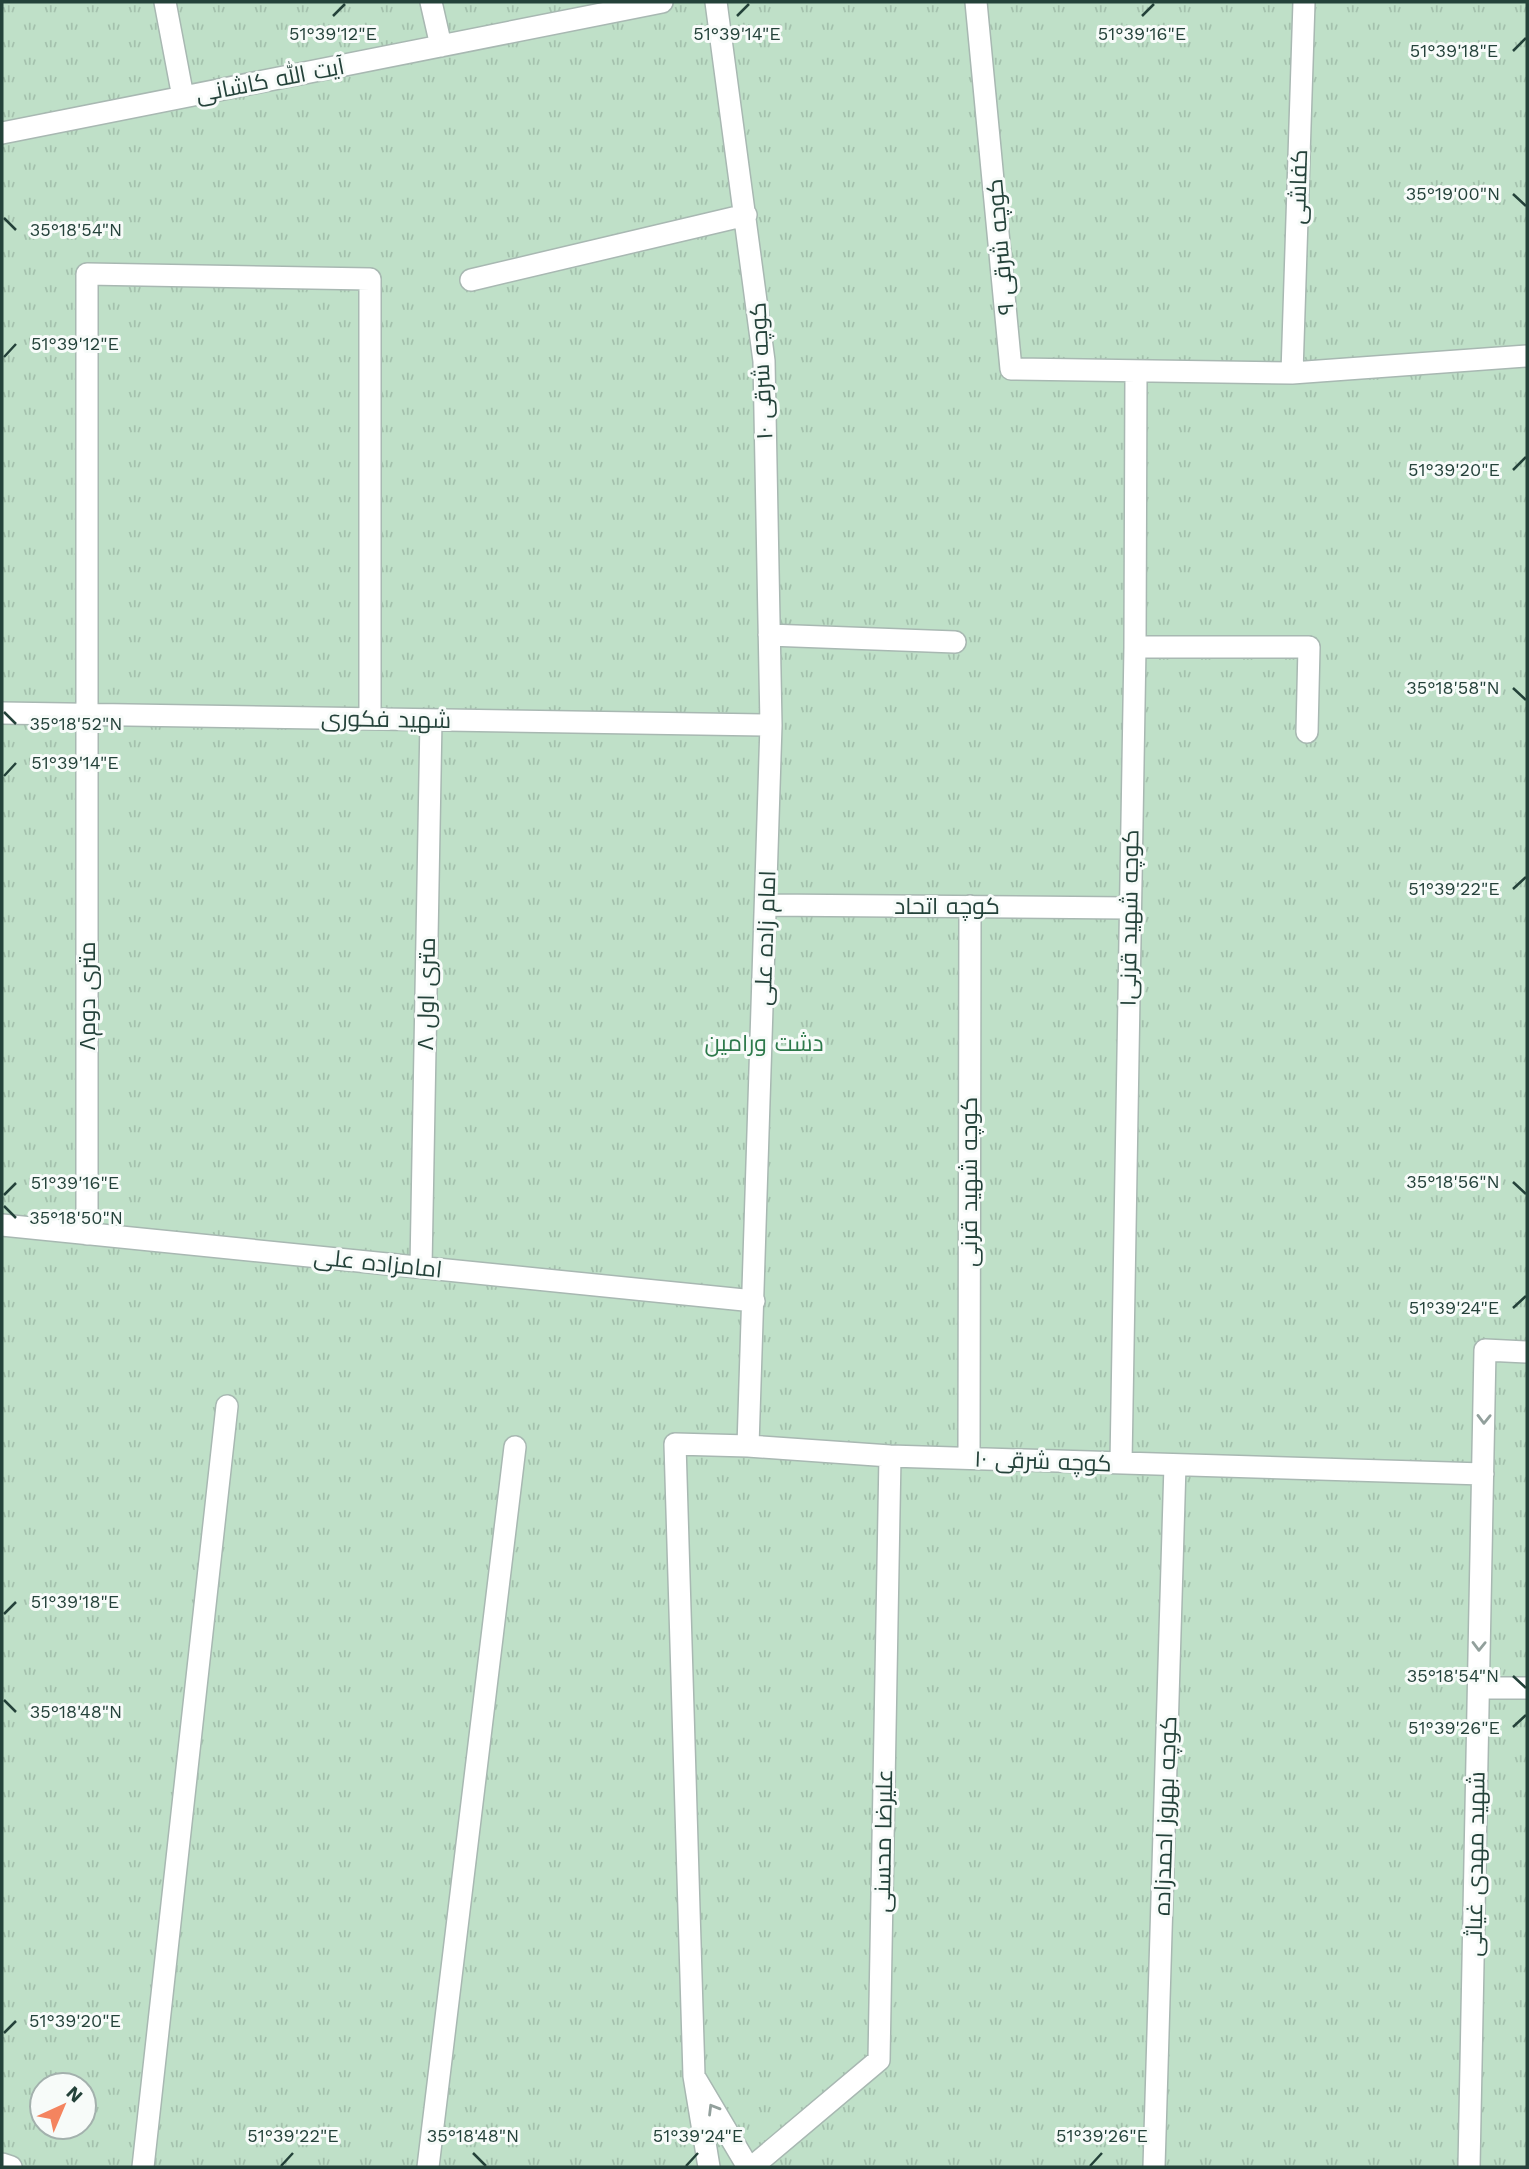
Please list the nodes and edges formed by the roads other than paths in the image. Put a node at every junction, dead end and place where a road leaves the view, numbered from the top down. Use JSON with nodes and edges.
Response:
{"nodes":[{"id":1,"x":165,"y":2,"type":"edge"},
{"id":2,"x":431,"y":2,"type":"edge"},
{"id":3,"x":662,"y":2,"type":"edge"},
{"id":4,"x":716,"y":2,"type":"edge"},
{"id":5,"x":976,"y":2,"type":"edge"},
{"id":6,"x":1304,"y":2,"type":"edge"},
{"id":7,"x":441,"y":46,"type":"junction"},
{"id":8,"x":183,"y":97,"type":"junction"},
{"id":9,"x":2,"y":133,"type":"edge"},
{"id":10,"x":746,"y":215,"type":"junction"},
{"id":11,"x":471,"y":280,"type":"dead end"},
{"id":12,"x":1527,"y":356,"type":"edge"},
{"id":13,"x":1136,"y":373,"type":"junction"},
{"id":14,"x":1292,"y":373,"type":"junction"},
{"id":15,"x":769,"y":635,"type":"junction"},
{"id":16,"x":955,"y":642,"type":"dead end"},
{"id":17,"x":1135,"y":647,"type":"junction"},
{"id":18,"x":2,"y":713,"type":"edge"},
{"id":19,"x":87,"y":715,"type":"junction"},
{"id":20,"x":370,"y":719,"type":"junction"},
{"id":21,"x":431,"y":720,"type":"junction"},
{"id":22,"x":1307,"y":732,"type":"dead end"},
{"id":23,"x":771,"y":734,"type":"junction"},
{"id":24,"x":766,"y":905,"type":"junction"},
{"id":25,"x":970,"y":906,"type":"junction"},
{"id":26,"x":1129,"y":908,"type":"junction"},
{"id":27,"x":2,"y":1225,"type":"edge"},
{"id":28,"x":87,"y":1234,"type":"junction"},
{"id":29,"x":421,"y":1267,"type":"junction"},
{"id":30,"x":754,"y":1301,"type":"junction"},
{"id":31,"x":1527,"y":1352,"type":"edge"},
{"id":32,"x":226,"y":1406,"type":"dead end"},
{"id":33,"x":748,"y":1446,"type":"junction"},
{"id":34,"x":515,"y":1447,"type":"dead end"},
{"id":35,"x":890,"y":1456,"type":"junction"},
{"id":36,"x":968,"y":1458,"type":"junction"},
{"id":37,"x":1121,"y":1463,"type":"junction"},
{"id":38,"x":1175,"y":1465,"type":"junction"},
{"id":39,"x":1483,"y":1474,"type":"junction"},
{"id":40,"x":1479,"y":1688,"type":"junction"},
{"id":41,"x":1527,"y":1688,"type":"edge"},
{"id":42,"x":694,"y":2076,"type":"junction"},
{"id":43,"x":2,"y":2164,"type":"edge"},
{"id":44,"x":11,"y":2167,"type":"edge"},
{"id":45,"x":143,"y":2167,"type":"edge"},
{"id":46,"x":429,"y":2167,"type":"edge"},
{"id":47,"x":709,"y":2167,"type":"edge"},
{"id":48,"x":750,"y":2167,"type":"edge"},
{"id":49,"x":1154,"y":2167,"type":"edge"},
{"id":50,"x":1469,"y":2167,"type":"edge"}],
"edges":[{"from":1,"to":8,"type":"street"},
{"from":2,"to":7,"type":"street"},
{"from":3,"to":7,"type":"street","name":"آیت الله کاشانی"},
{"from":4,"to":10,"type":"street","name":"کوچه شرقی ۱۰"},
{"from":5,"to":13,"type":"street","name":"کوچه شرقی ۹"},
{"from":6,"to":14,"type":"street","name":"کفاشی"},
{"from":7,"to":8,"type":"street","name":"آیت الله کاشانی"},
{"from":8,"to":9,"type":"street","name":"آیت الله کاشانی"},
{"from":10,"to":11,"type":"street"},
{"from":10,"to":15,"type":"street","name":"کوچه شرقی ۱۰"},
{"from":12,"to":14,"type":"street"},
{"from":13,"to":14,"type":"street"},
{"from":13,"to":17,"type":"street","name":"کوچه شهید قرنی۱"},
{"from":15,"to":16,"type":"street"},
{"from":15,"to":23,"type":"street","name":"کوچه شرقی ۱۰"},
{"from":17,"to":22,"type":"street"},
{"from":17,"to":26,"type":"street","name":"کوچه شهید قرنی۱"},
{"from":18,"to":19,"type":"street","name":"شهید فکوری"},
{"from":19,"to":20,"type":"street","name":"شهید فکوری"},
{"from":19,"to":20,"type":"street","name":"متری دوم۸"},
{"from":19,"to":28,"type":"street","name":"متری دوم۸"},
{"from":20,"to":21,"type":"street","name":"شهید فکوری"},
{"from":21,"to":23,"type":"street","name":"شهید فکوری"},
{"from":21,"to":29,"type":"street","name":"۸ متری اول"},
{"from":23,"to":24,"type":"street","name":"امام زاده علی"},
{"from":24,"to":25,"type":"street","name":"کوچه اتحاد"},
{"from":24,"to":30,"type":"street","name":"امام زاده علی"},
{"from":25,"to":26,"type":"street","name":"کوچه اتحاد"},
{"from":25,"to":36,"type":"street","name":"کوچه شهید قرنی"},
{"from":26,"to":37,"type":"street","name":"کوچه شهید قرنی۱"},
{"from":27,"to":28,"type":"street","name":"امامزاده علی"},
{"from":28,"to":29,"type":"street","name":"امامزاده علی"},
{"from":29,"to":30,"type":"street","name":"امامزاده علی"},
{"from":30,"to":33,"type":"street"},
{"from":31,"to":39,"type":"street","name":"شهید مهدی غیاثی","one_way":true},
{"from":32,"to":45,"type":"street"},
{"from":33,"to":35,"type":"street","name":"کوچه شرقی ۱۰"},
{"from":33,"to":42,"type":"street","name":"کوچه شرقی ۱۰"},
{"from":34,"to":46,"type":"street"},
{"from":35,"to":36,"type":"street","name":"کوچه شرقی ۱۰"},
{"from":35,"to":48,"type":"street","name":"علیرضا محسنی"},
{"from":36,"to":37,"type":"street","name":"کوچه شرقی ۱۰"},
{"from":37,"to":38,"type":"street","name":"کوچه شرقی ۱۰"},
{"from":38,"to":39,"type":"street","name":"کوچه شرقی ۱۰"},
{"from":38,"to":49,"type":"street","name":"کوچه بهروز احمدزاده"},
{"from":39,"to":40,"type":"street","name":"شهید مهدی غیاثی","one_way":true},
{"from":40,"to":41,"type":"street"},
{"from":40,"to":50,"type":"street","name":"شهید مهدی غیاثی"},
{"from":42,"to":47,"type":"street"},
{"from":48,"to":42,"type":"street","one_way":true},
{"from":43,"to":44,"type":"street"}]}
